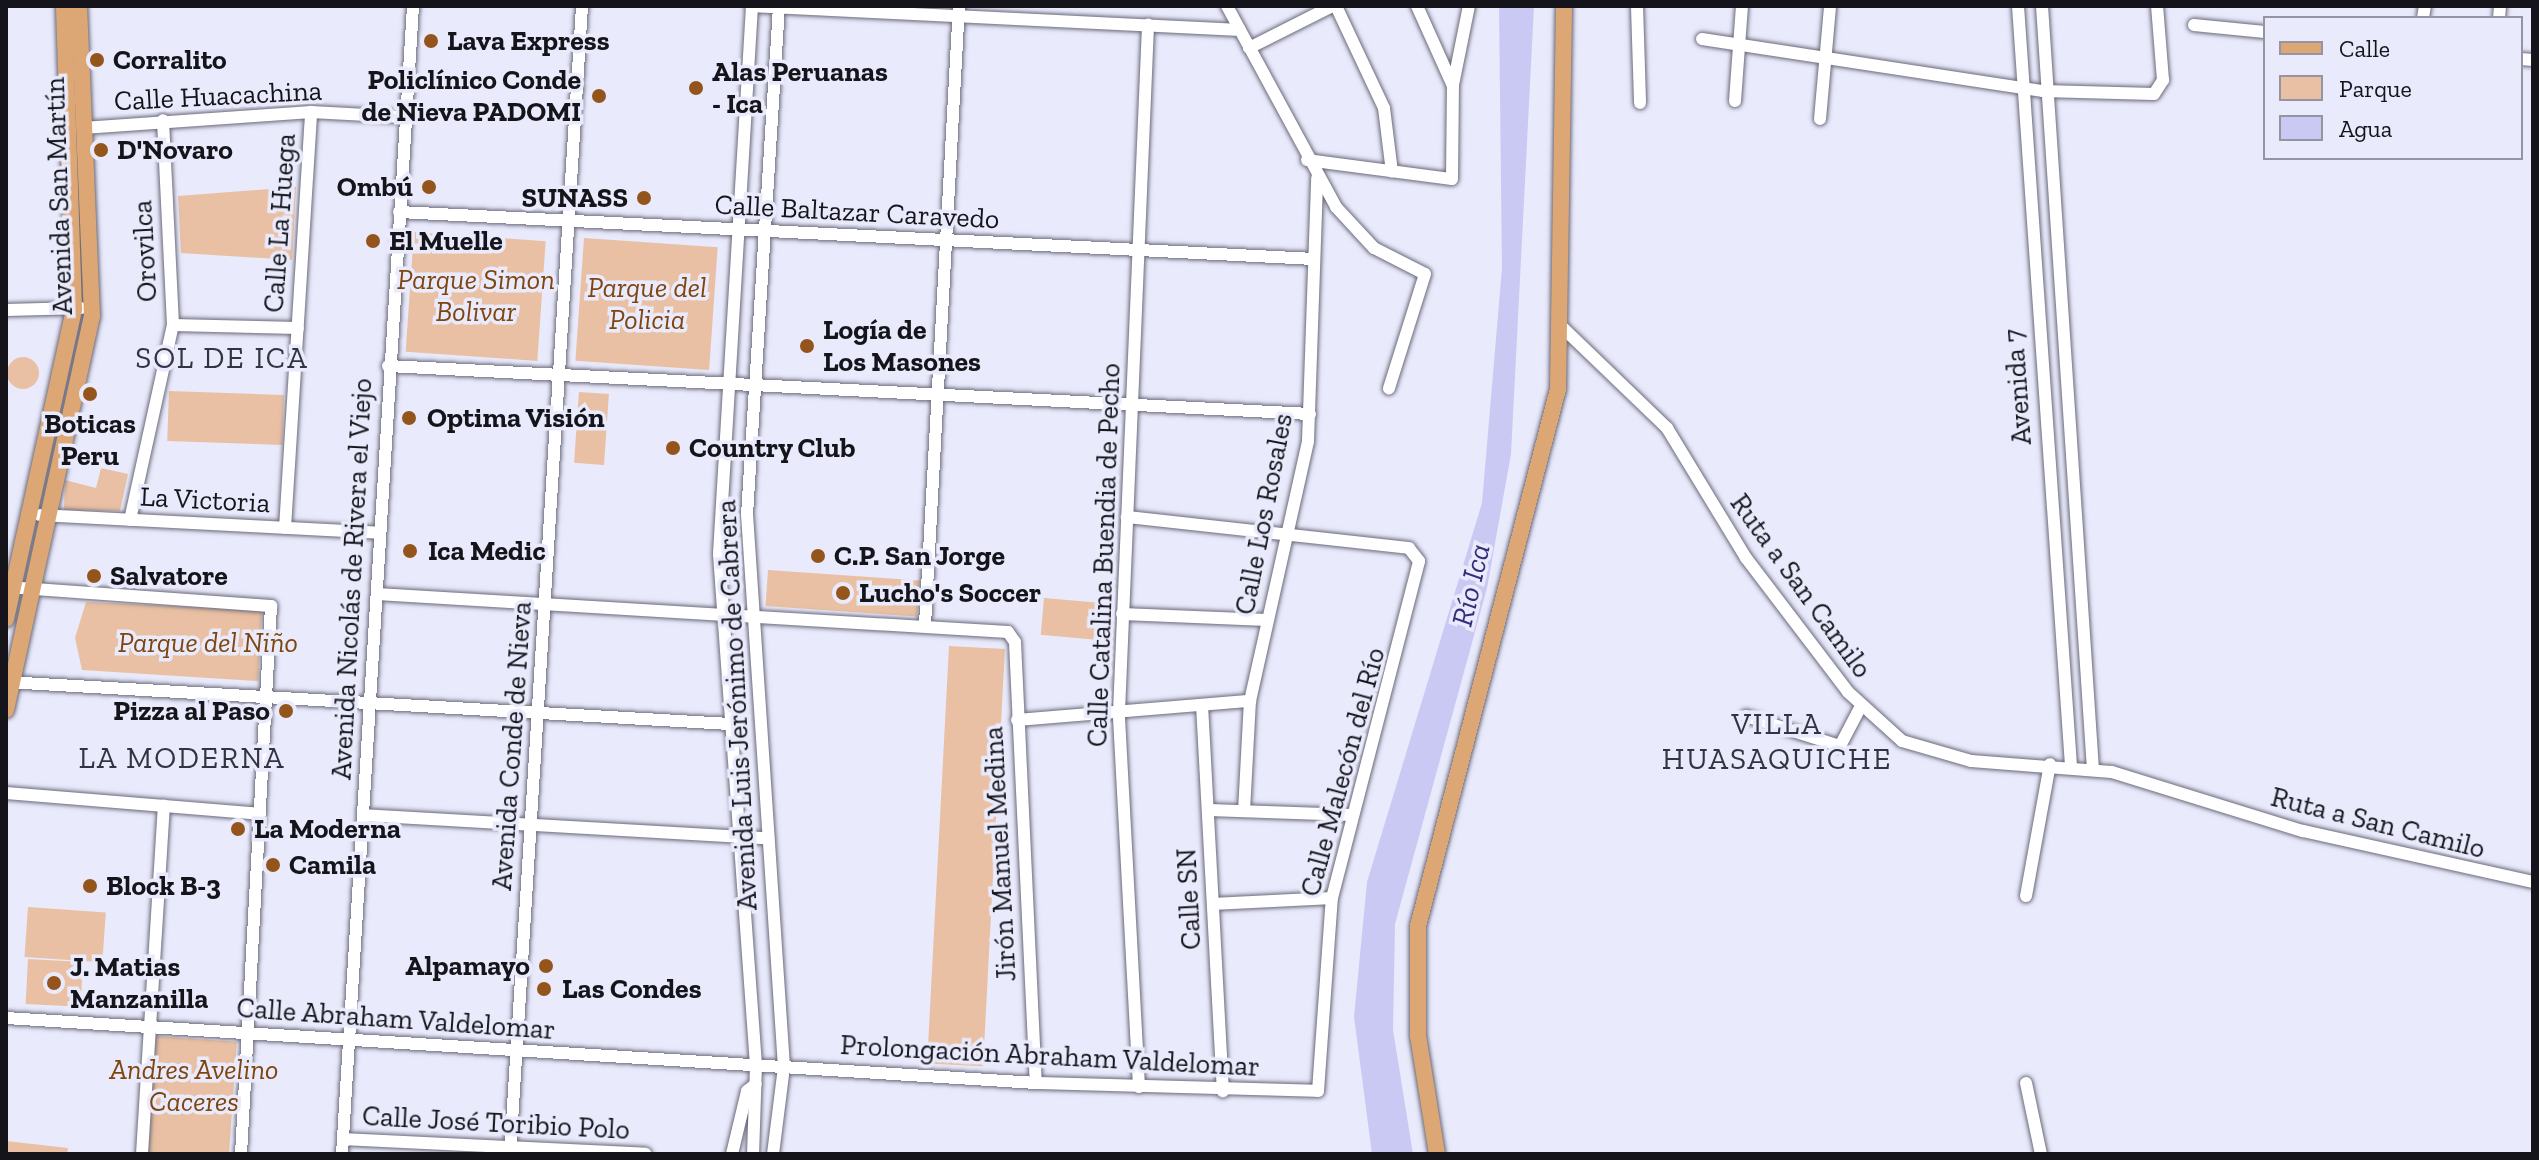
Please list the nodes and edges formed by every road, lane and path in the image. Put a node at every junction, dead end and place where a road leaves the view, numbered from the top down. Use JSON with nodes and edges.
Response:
{"nodes":[{"id":1,"x":64,"y":6,"type":"edge"},
{"id":2,"x":79,"y":6,"type":"edge"},
{"id":3,"x":413,"y":6,"type":"edge"},
{"id":4,"x":582,"y":6,"type":"edge"},
{"id":5,"x":751,"y":6,"type":"edge"},
{"id":6,"x":1227,"y":6,"type":"edge"},
{"id":7,"x":1334,"y":6,"type":"edge"},
{"id":8,"x":1417,"y":6,"type":"edge"},
{"id":9,"x":1469,"y":6,"type":"edge"},
{"id":10,"x":1564,"y":6,"type":"edge"},
{"id":11,"x":1637,"y":6,"type":"edge"},
{"id":12,"x":1742,"y":6,"type":"edge"},
{"id":13,"x":1830,"y":6,"type":"edge"},
{"id":14,"x":2018,"y":6,"type":"edge"},
{"id":15,"x":2042,"y":6,"type":"edge"},
{"id":16,"x":2157,"y":6,"type":"edge"},
{"id":17,"x":779,"y":7,"type":"edge"},
{"id":18,"x":959,"y":11,"type":"edge"},
{"id":19,"x":1148,"y":25,"type":"junction"},
{"id":20,"x":2194,"y":25,"type":"dead end"},
{"id":21,"x":1239,"y":30,"type":"junction"},
{"id":22,"x":2263,"y":32,"type":"edge"},
{"id":23,"x":1702,"y":39,"type":"dead end"},
{"id":24,"x":1739,"y":44,"type":"junction"},
{"id":25,"x":1249,"y":48,"type":"junction"},
{"id":26,"x":1825,"y":56,"type":"junction"},
{"id":27,"x":1453,"y":86,"type":"junction"},
{"id":28,"x":2020,"y":88,"type":"junction"},
{"id":29,"x":2043,"y":91,"type":"junction"},
{"id":30,"x":1735,"y":101,"type":"dead end"},
{"id":31,"x":1640,"y":103,"type":"dead end"},
{"id":32,"x":311,"y":112,"type":"junction"},
{"id":33,"x":404,"y":117,"type":"junction"},
{"id":34,"x":1820,"y":119,"type":"dead end"},
{"id":35,"x":163,"y":120,"type":"junction"},
{"id":36,"x":83,"y":128,"type":"junction"},
{"id":37,"x":1307,"y":160,"type":"junction"},
{"id":38,"x":1392,"y":172,"type":"junction"},
{"id":39,"x":1317,"y":178,"type":"junction"},
{"id":40,"x":399,"y":212,"type":"junction"},
{"id":41,"x":569,"y":221,"type":"junction"},
{"id":42,"x":737,"y":230,"type":"junction"},
{"id":43,"x":765,"y":231,"type":"junction"},
{"id":44,"x":948,"y":240,"type":"junction"},
{"id":45,"x":1142,"y":250,"type":"junction"},
{"id":46,"x":1313,"y":259,"type":"junction"},
{"id":47,"x":92,"y":308,"type":"junction"},
{"id":48,"x":74,"y":309,"type":"junction"},
{"id":49,"x":6,"y":310,"type":"edge"},
{"id":50,"x":173,"y":325,"type":"junction"},
{"id":51,"x":1560,"y":325,"type":"junction"},
{"id":52,"x":298,"y":328,"type":"junction"},
{"id":53,"x":388,"y":366,"type":"junction"},
{"id":54,"x":559,"y":375,"type":"junction"},
{"id":55,"x":725,"y":383,"type":"junction"},
{"id":56,"x":755,"y":385,"type":"junction"},
{"id":57,"x":1389,"y":388,"type":"dead end"},
{"id":58,"x":939,"y":394,"type":"junction"},
{"id":59,"x":1132,"y":405,"type":"junction"},
{"id":60,"x":1310,"y":414,"type":"junction"},
{"id":61,"x":29,"y":514,"type":"junction"},
{"id":62,"x":49,"y":515,"type":"junction"},
{"id":63,"x":1127,"y":517,"type":"junction"},
{"id":64,"x":130,"y":520,"type":"junction"},
{"id":65,"x":285,"y":528,"type":"junction"},
{"id":66,"x":1288,"y":532,"type":"junction"},
{"id":67,"x":379,"y":533,"type":"junction"},
{"id":68,"x":9,"y":587,"type":"edge"},
{"id":69,"x":35,"y":589,"type":"junction"},
{"id":70,"x":377,"y":594,"type":"junction"},
{"id":71,"x":546,"y":603,"type":"junction"},
{"id":72,"x":727,"y":614,"type":"junction"},
{"id":73,"x":1122,"y":614,"type":"junction"},
{"id":74,"x":752,"y":615,"type":"junction"},
{"id":75,"x":6,"y":619,"type":"edge"},
{"id":76,"x":1267,"y":620,"type":"junction"},
{"id":77,"x":925,"y":625,"type":"junction"},
{"id":78,"x":9,"y":682,"type":"edge"},
{"id":79,"x":267,"y":697,"type":"junction"},
{"id":80,"x":1250,"y":701,"type":"junction"},
{"id":81,"x":367,"y":703,"type":"junction"},
{"id":82,"x":1202,"y":705,"type":"junction"},
{"id":83,"x":1861,"y":706,"type":"junction"},
{"id":84,"x":6,"y":710,"type":"edge"},
{"id":85,"x":1119,"y":712,"type":"junction"},
{"id":86,"x":537,"y":713,"type":"junction"},
{"id":87,"x":1746,"y":716,"type":"dead end"},
{"id":88,"x":1017,"y":720,"type":"junction"},
{"id":89,"x":730,"y":724,"type":"junction"},
{"id":90,"x":2050,"y":764,"type":"junction"},
{"id":91,"x":2071,"y":765,"type":"junction"},
{"id":92,"x":2093,"y":769,"type":"junction"},
{"id":93,"x":6,"y":793,"type":"edge"},
{"id":94,"x":164,"y":806,"type":"junction"},
{"id":95,"x":1208,"y":810,"type":"junction"},
{"id":96,"x":1244,"y":811,"type":"junction"},
{"id":97,"x":259,"y":814,"type":"junction"},
{"id":98,"x":363,"y":815,"type":"junction"},
{"id":99,"x":1353,"y":815,"type":"junction"},
{"id":100,"x":529,"y":825,"type":"junction"},
{"id":101,"x":738,"y":836,"type":"junction"},
{"id":102,"x":768,"y":838,"type":"junction"},
{"id":103,"x":2533,"y":882,"type":"edge"},
{"id":104,"x":2026,"y":896,"type":"dead end"},
{"id":105,"x":1332,"y":898,"type":"junction"},
{"id":106,"x":1213,"y":904,"type":"junction"},
{"id":107,"x":6,"y":1018,"type":"edge"},
{"id":108,"x":148,"y":1026,"type":"junction"},
{"id":109,"x":246,"y":1034,"type":"junction"},
{"id":110,"x":347,"y":1041,"type":"junction"},
{"id":111,"x":518,"y":1052,"type":"junction"},
{"id":112,"x":756,"y":1065,"type":"junction"},
{"id":113,"x":784,"y":1067,"type":"junction"},
{"id":114,"x":1036,"y":1083,"type":"junction"},
{"id":115,"x":2026,"y":1083,"type":"dead end"},
{"id":116,"x":756,"y":1084,"type":"junction"},
{"id":117,"x":1139,"y":1087,"type":"junction"},
{"id":118,"x":1223,"y":1091,"type":"junction"},
{"id":119,"x":1314,"y":1091,"type":"joint"},
{"id":120,"x":343,"y":1139,"type":"junction"},
{"id":121,"x":511,"y":1151,"type":"edge"},
{"id":122,"x":142,"y":1154,"type":"edge"},
{"id":123,"x":241,"y":1154,"type":"edge"},
{"id":124,"x":342,"y":1154,"type":"edge"},
{"id":125,"x":646,"y":1154,"type":"edge"},
{"id":126,"x":732,"y":1154,"type":"edge"},
{"id":127,"x":753,"y":1154,"type":"edge"},
{"id":128,"x":773,"y":1154,"type":"edge"},
{"id":129,"x":1437,"y":1154,"type":"edge"},
{"id":130,"x":2041,"y":1154,"type":"edge"}],
"edges":[{"from":1,"to":48,"type":"main road","name":"Avenida San Martín"},
{"from":2,"to":36,"type":"main road","name":"Avenida San Martín"},
{"from":3,"to":33,"type":"street","name":"Avenida Nicolás de Rivera el Viejo"},
{"from":4,"to":41,"type":"street","name":"Avenida Conde de Nieva"},
{"from":5,"to":17,"type":"street"},
{"from":5,"to":42,"type":"street","name":"Avenida Luis Jerónimo de Cabrera"},
{"from":6,"to":21,"type":"street"},
{"from":7,"to":25,"type":"street"},
{"from":7,"to":38,"type":"street"},
{"from":8,"to":27,"type":"street"},
{"from":9,"to":27,"type":"street"},
{"from":10,"to":51,"type":"main road"},
{"from":11,"to":31,"type":"street"},
{"from":12,"to":24,"type":"street"},
{"from":13,"to":26,"type":"street"},
{"from":14,"to":28,"type":"street","name":"Avenida 7"},
{"from":15,"to":29,"type":"street"},
{"from":16,"to":29,"type":"street"},
{"from":17,"to":18,"type":"street"},
{"from":17,"to":43,"type":"street","name":"Avenida Luis Jerónimo de Cabrera"},
{"from":18,"to":19,"type":"street"},
{"from":18,"to":44,"type":"street"},
{"from":19,"to":21,"type":"street"},
{"from":19,"to":45,"type":"street","name":"Calle Catalina Buendia de Pecho"},
{"from":20,"to":22,"type":"street"},
{"from":21,"to":25,"type":"street"},
{"from":23,"to":24,"type":"street"},
{"from":24,"to":26,"type":"street"},
{"from":24,"to":30,"type":"street"},
{"from":25,"to":37,"type":"street"},
{"from":26,"to":28,"type":"street"},
{"from":26,"to":34,"type":"street"},
{"from":27,"to":38,"type":"street"},
{"from":28,"to":29,"type":"street"},
{"from":28,"to":91,"type":"street","name":"Avenida 7"},
{"from":29,"to":92,"type":"street"},
{"from":32,"to":33,"type":"street","name":"Calle Huacachina"},
{"from":32,"to":35,"type":"street","name":"Calle Huacachina"},
{"from":32,"to":52,"type":"street","name":"Calle La Huega"},
{"from":33,"to":40,"type":"street","name":"Avenida Nicolás de Rivera el Viejo"},
{"from":35,"to":36,"type":"street","name":"Calle Huacachina"},
{"from":35,"to":50,"type":"street","name":"Orovilca"},
{"from":36,"to":47,"type":"main road","name":"Avenida San Martín"},
{"from":37,"to":38,"type":"street"},
{"from":37,"to":39,"type":"street"},
{"from":39,"to":46,"type":"street","name":"Calle Los Rosales"},
{"from":39,"to":57,"type":"street"},
{"from":40,"to":41,"type":"street","name":"Calle Baltazar Caravedo"},
{"from":40,"to":53,"type":"street","name":"Avenida Nicolás de Rivera el Viejo"},
{"from":41,"to":42,"type":"street","name":"Calle Baltazar Caravedo"},
{"from":41,"to":54,"type":"street","name":"Avenida Conde de Nieva"},
{"from":42,"to":43,"type":"street","name":"Calle Baltazar Caravedo"},
{"from":42,"to":55,"type":"street","name":"Avenida Luis Jerónimo de Cabrera"},
{"from":43,"to":44,"type":"street","name":"Calle Baltazar Caravedo"},
{"from":43,"to":56,"type":"street","name":"Avenida Luis Jerónimo de Cabrera"},
{"from":44,"to":45,"type":"street","name":"Calle Baltazar Caravedo"},
{"from":44,"to":58,"type":"street"},
{"from":45,"to":46,"type":"street","name":"Calle Baltazar Caravedo"},
{"from":45,"to":59,"type":"street","name":"Calle Catalina Buendia de Pecho"},
{"from":46,"to":60,"type":"street","name":"Calle Los Rosales"},
{"from":47,"to":48,"type":"street"},
{"from":47,"to":62,"type":"main road","name":"Avenida San Martín"},
{"from":48,"to":49,"type":"street"},
{"from":48,"to":61,"type":"main road","name":"Avenida San Martín"},
{"from":50,"to":52,"type":"street"},
{"from":50,"to":64,"type":"street","name":"Orovilca"},
{"from":51,"to":83,"type":"street","name":"Ruta a San Camilo"},
{"from":51,"to":129,"type":"main road"},
{"from":52,"to":65,"type":"street","name":"Calle La Huega"},
{"from":53,"to":54,"type":"street"},
{"from":53,"to":67,"type":"street","name":"Avenida Nicolás de Rivera el Viejo"},
{"from":54,"to":55,"type":"street"},
{"from":54,"to":71,"type":"street","name":"Avenida Conde de Nieva"},
{"from":55,"to":56,"type":"street"},
{"from":55,"to":72,"type":"street","name":"Avenida Luis Jerónimo de Cabrera"},
{"from":56,"to":58,"type":"street"},
{"from":56,"to":74,"type":"street","name":"Avenida Luis Jerónimo de Cabrera"},
{"from":58,"to":59,"type":"street"},
{"from":58,"to":77,"type":"street"},
{"from":59,"to":60,"type":"street"},
{"from":59,"to":63,"type":"street","name":"Calle Catalina Buendia de Pecho"},
{"from":60,"to":66,"type":"street","name":"Calle Los Rosales"},
{"from":61,"to":62,"type":"street","name":"La Victoria"},
{"from":61,"to":68,"type":"main road","name":"Avenida San Martín"},
{"from":62,"to":64,"type":"street","name":"La Victoria"},
{"from":62,"to":69,"type":"main road","name":"Avenida San Martín"},
{"from":63,"to":66,"type":"street"},
{"from":63,"to":73,"type":"street","name":"Calle Catalina Buendia de Pecho"},
{"from":64,"to":65,"type":"street","name":"La Victoria"},
{"from":65,"to":67,"type":"street","name":"La Victoria"},
{"from":66,"to":76,"type":"street","name":"Calle Los Rosales"},
{"from":66,"to":99,"type":"street","name":"Calle Malecón del Río"},
{"from":67,"to":70,"type":"street","name":"Avenida Nicolás de Rivera el Viejo"},
{"from":68,"to":69,"type":"street"},
{"from":68,"to":75,"type":"main road","name":"Avenida San Martín"},
{"from":69,"to":78,"type":"main road","name":"Avenida San Martín"},
{"from":69,"to":79,"type":"street"},
{"from":70,"to":71,"type":"street"},
{"from":70,"to":81,"type":"street","name":"Avenida Nicolás de Rivera el Viejo"},
{"from":71,"to":72,"type":"street"},
{"from":71,"to":86,"type":"street","name":"Avenida Conde de Nieva"},
{"from":72,"to":74,"type":"street"},
{"from":72,"to":89,"type":"street","name":"Avenida Luis Jerónimo de Cabrera"},
{"from":73,"to":76,"type":"street"},
{"from":73,"to":85,"type":"street","name":"Calle Catalina Buendia de Pecho"},
{"from":74,"to":77,"type":"street"},
{"from":74,"to":102,"type":"street","name":"Avenida Luis Jerónimo de Cabrera"},
{"from":76,"to":80,"type":"street","name":"Calle Los Rosales"},
{"from":77,"to":88,"type":"street","name":"Jirón Manuel Medina"},
{"from":78,"to":79,"type":"street"},
{"from":78,"to":84,"type":"main road","name":"Avenida San Martín"},
{"from":79,"to":81,"type":"street"},
{"from":79,"to":97,"type":"street"},
{"from":80,"to":82,"type":"street"},
{"from":80,"to":96,"type":"street","name":"Calle Los Rosales"},
{"from":81,"to":86,"type":"street"},
{"from":81,"to":98,"type":"street","name":"Avenida Nicolás de Rivera el Viejo"},
{"from":82,"to":85,"type":"street"},
{"from":82,"to":95,"type":"street","name":"Calle SN"},
{"from":83,"to":87,"type":"street"},
{"from":83,"to":90,"type":"street","name":"Ruta a San Camilo"},
{"from":85,"to":88,"type":"street"},
{"from":85,"to":117,"type":"street","name":"Calle Catalina Buendia de Pecho"},
{"from":86,"to":89,"type":"street"},
{"from":86,"to":100,"type":"street","name":"Avenida Conde de Nieva"},
{"from":88,"to":114,"type":"street","name":"Jirón Manuel Medina"},
{"from":89,"to":101,"type":"street","name":"Avenida Luis Jerónimo de Cabrera"},
{"from":90,"to":91,"type":"street","name":"Ruta a San Camilo"},
{"from":90,"to":104,"type":"street"},
{"from":91,"to":92,"type":"street","name":"Ruta a San Camilo"},
{"from":92,"to":103,"type":"street","name":"Ruta a San Camilo"},
{"from":93,"to":94,"type":"street"},
{"from":94,"to":97,"type":"street"},
{"from":94,"to":108,"type":"street"},
{"from":95,"to":96,"type":"street"},
{"from":95,"to":106,"type":"street","name":"Calle SN"},
{"from":96,"to":99,"type":"street"},
{"from":97,"to":109,"type":"street"},
{"from":98,"to":100,"type":"street"},
{"from":98,"to":110,"type":"street","name":"Avenida Nicolás de Rivera el Viejo"},
{"from":99,"to":105,"type":"street","name":"Calle Malecón del Río"},
{"from":100,"to":101,"type":"street"},
{"from":100,"to":111,"type":"street","name":"Avenida Conde de Nieva"},
{"from":101,"to":102,"type":"street"},
{"from":101,"to":112,"type":"street","name":"Avenida Luis Jerónimo de Cabrera"},
{"from":102,"to":113,"type":"street","name":"Avenida Luis Jerónimo de Cabrera"},
{"from":105,"to":106,"type":"street"},
{"from":105,"to":119,"type":"street","name":"Calle Malecón del Río"},
{"from":106,"to":118,"type":"street","name":"Calle SN"},
{"from":107,"to":108,"type":"street","name":"Calle Abraham Valdelomar"},
{"from":108,"to":109,"type":"street","name":"Calle Abraham Valdelomar"},
{"from":108,"to":122,"type":"street"},
{"from":109,"to":110,"type":"street","name":"Calle Abraham Valdelomar"},
{"from":109,"to":123,"type":"street"},
{"from":110,"to":111,"type":"street","name":"Calle Abraham Valdelomar"},
{"from":110,"to":120,"type":"street","name":"Avenida Nicolás de Rivera el Viejo"},
{"from":111,"to":112,"type":"street","name":"Calle Abraham Valdelomar"},
{"from":111,"to":121,"type":"street","name":"Avenida Conde de Nieva"},
{"from":112,"to":113,"type":"street","name":"Calle Abraham Valdelomar"},
{"from":112,"to":116,"type":"street","name":"Avenida Luis Jerónimo de Cabrera"},
{"from":113,"to":114,"type":"street","name":"Prolongación Abraham Valdelomar"},
{"from":113,"to":128,"type":"street","name":"Avenida Luis Jerónimo de Cabrera"},
{"from":114,"to":117,"type":"street","name":"Prolongación Abraham Valdelomar"},
{"from":115,"to":130,"type":"street"},
{"from":116,"to":126,"type":"street"},
{"from":116,"to":127,"type":"street","name":"Avenida Luis Jerónimo de Cabrera"},
{"from":117,"to":118,"type":"street","name":"Prolongación Abraham Valdelomar"},
{"from":118,"to":119,"type":"street","name":"Prolongación Abraham Valdelomar"},
{"from":120,"to":121,"type":"street","name":"Calle José Toribio Polo"},
{"from":120,"to":124,"type":"street","name":"Avenida Nicolás de Rivera el Viejo"},
{"from":121,"to":125,"type":"street","name":"Calle José Toribio Polo"}]}
